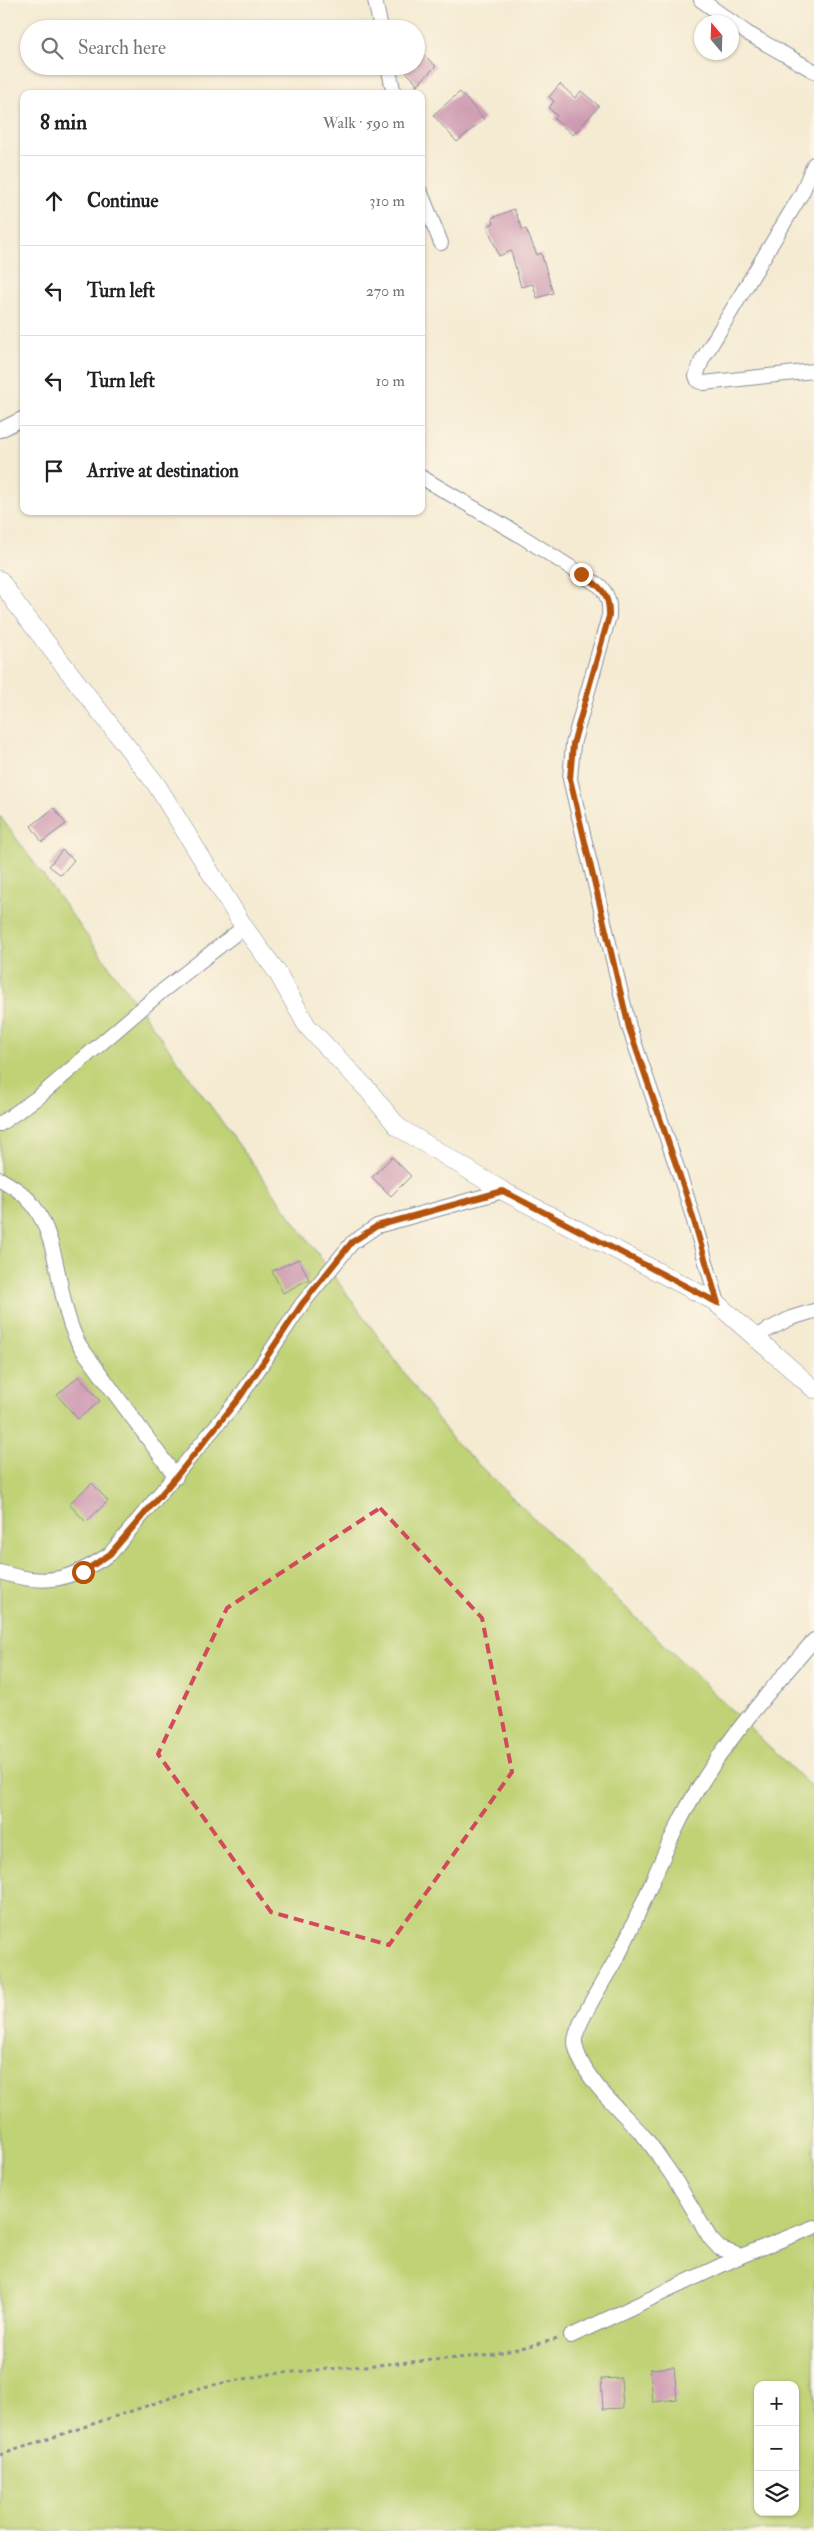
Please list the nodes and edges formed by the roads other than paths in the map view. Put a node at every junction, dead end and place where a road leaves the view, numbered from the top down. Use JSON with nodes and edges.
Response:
{"nodes":[{"id":1,"x":375,"y":0,"type":"edge"},
{"id":2,"x":702,"y":0,"type":"edge"},
{"id":3,"x":379,"y":20,"type":"edge"},
{"id":4,"x":814,"y":71,"type":"edge"},
{"id":5,"x":390,"y":75,"type":"edge"},
{"id":6,"x":393,"y":90,"type":"edge"},
{"id":7,"x":814,"y":164,"type":"edge"},
{"id":8,"x":425,"y":203,"type":"edge"},
{"id":9,"x":441,"y":243,"type":"dead end"},
{"id":10,"x":814,"y":371,"type":"edge"},
{"id":11,"x":20,"y":420,"type":"edge"},
{"id":12,"x":0,"y":430,"type":"edge"},
{"id":13,"x":425,"y":479,"type":"edge"},
{"id":14,"x":0,"y":580,"type":"edge"},
{"id":15,"x":244,"y":927,"type":"junction"},
{"id":16,"x":0,"y":1124,"type":"edge"},
{"id":17,"x":0,"y":1179,"type":"edge"},
{"id":18,"x":503,"y":1191,"type":"junction"},
{"id":19,"x":718,"y":1303,"type":"junction"},
{"id":20,"x":814,"y":1311,"type":"edge"},
{"id":21,"x":754,"y":1337,"type":"junction"},
{"id":22,"x":814,"y":1389,"type":"edge"},
{"id":23,"x":176,"y":1477,"type":"junction"},
{"id":24,"x":0,"y":1572,"type":"edge"},
{"id":25,"x":814,"y":1640,"type":"edge"},
{"id":26,"x":814,"y":2226,"type":"edge"},
{"id":27,"x":741,"y":2256,"type":"junction"},
{"id":28,"x":571,"y":2336,"type":"road end"}],
"edges":[{"from":1,"to":3,"type":"street"},
{"from":2,"to":4,"type":"street"},
{"from":5,"to":6,"type":"street"},
{"from":7,"to":10,"type":"street"},
{"from":8,"to":9,"type":"street"},
{"from":11,"to":12,"type":"street"},
{"from":13,"to":19,"type":"street"},
{"from":14,"to":15,"type":"street"},
{"from":15,"to":16,"type":"street"},
{"from":15,"to":18,"type":"street"},
{"from":17,"to":23,"type":"street"},
{"from":18,"to":19,"type":"street"},
{"from":18,"to":23,"type":"street"},
{"from":19,"to":21,"type":"street"},
{"from":20,"to":21,"type":"street"},
{"from":21,"to":22,"type":"street"},
{"from":23,"to":24,"type":"street"},
{"from":25,"to":27,"type":"street"},
{"from":26,"to":27,"type":"street"},
{"from":27,"to":28,"type":"street"}]}
